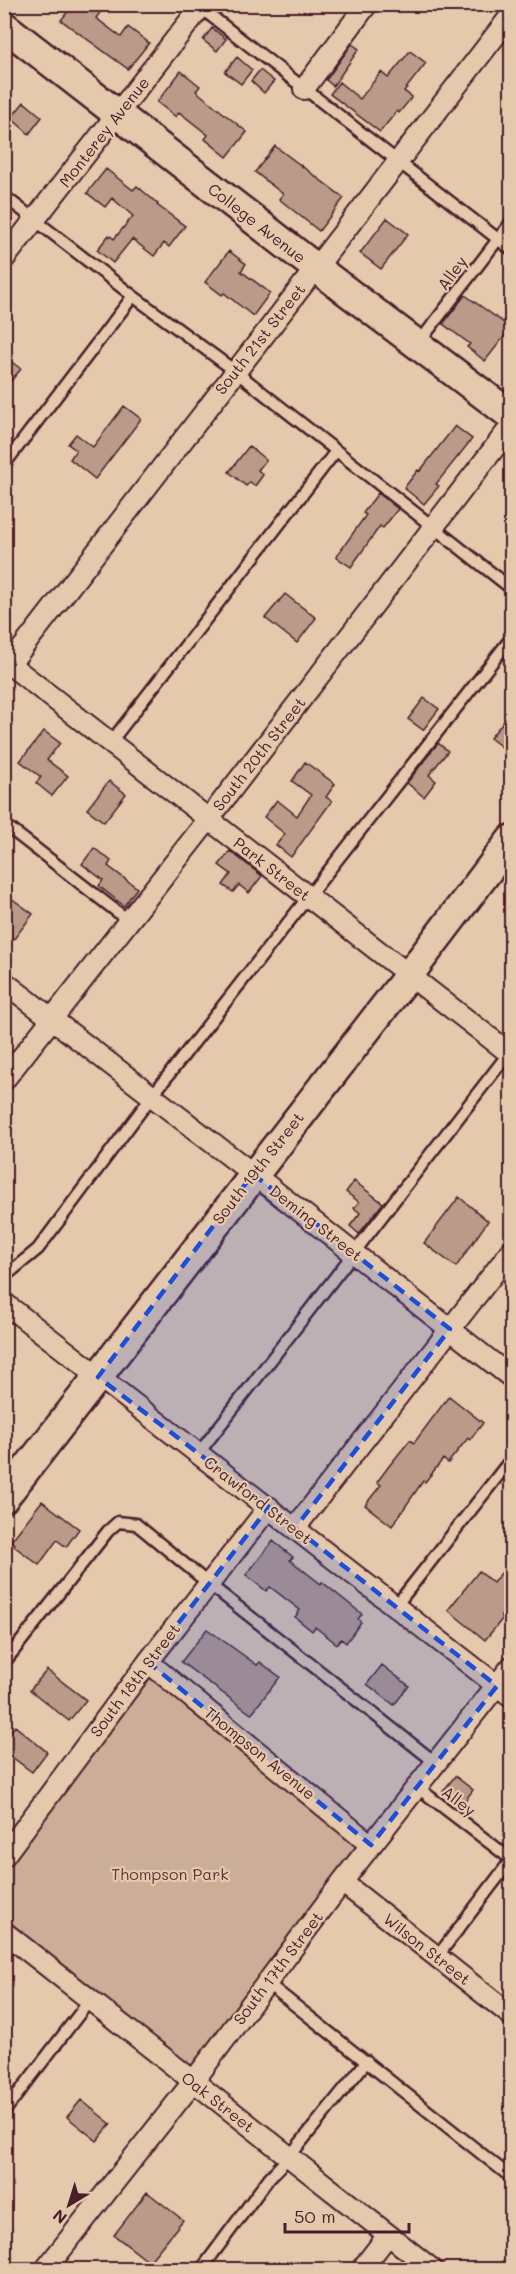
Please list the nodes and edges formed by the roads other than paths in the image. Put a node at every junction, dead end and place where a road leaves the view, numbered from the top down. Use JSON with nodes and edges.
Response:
{"nodes":[{"id":1,"x":367,"y":4,"type":"edge"},
{"id":2,"x":200,"y":6,"type":"edge"},
{"id":3,"x":512,"y":14,"type":"edge"},
{"id":4,"x":4,"y":26,"type":"edge"},
{"id":5,"x":304,"y":89,"type":"junction"},
{"id":6,"x":117,"y":115,"type":"junction"},
{"id":7,"x":398,"y":161,"type":"junction"},
{"id":8,"x":4,"y":196,"type":"edge"},
{"id":9,"x":36,"y":219,"type":"junction"},
{"id":10,"x":512,"y":221,"type":"edge"},
{"id":11,"x":497,"y":239,"type":"junction"},
{"id":12,"x":512,"y":250,"type":"edge"},
{"id":13,"x":4,"y":259,"type":"edge"},
{"id":14,"x":316,"y":268,"type":"junction"},
{"id":15,"x":133,"y":296,"type":"junction"},
{"id":16,"x":418,"y":344,"type":"junction"},
{"id":17,"x":235,"y":371,"type":"junction"},
{"id":18,"x":512,"y":416,"type":"edge"},
{"id":19,"x":512,"y":425,"type":"edge"},
{"id":20,"x":336,"y":450,"type":"junction"},
{"id":21,"x":4,"y":465,"type":"edge"},
{"id":22,"x":433,"y":527,"type":"junction"},
{"id":23,"x":512,"y":589,"type":"edge"},
{"id":24,"x":512,"y":637,"type":"edge"},
{"id":25,"x":7,"y":662,"type":"edge"},
{"id":26,"x":110,"y":743,"type":"junction"},
{"id":27,"x":208,"y":820,"type":"junction"},
{"id":28,"x":4,"y":824,"type":"edge"},
{"id":29,"x":512,"y":839,"type":"edge"},
{"id":30,"x":307,"y":897,"type":"junction"},
{"id":31,"x":129,"y":921,"type":"junction"},
{"id":32,"x":409,"y":975,"type":"junction"},
{"id":33,"x":4,"y":982,"type":"edge"},
{"id":34,"x":52,"y":1020,"type":"junction"},
{"id":35,"x":511,"y":1052,"type":"edge"},
{"id":36,"x":4,"y":1080,"type":"edge"},
{"id":37,"x":152,"y":1096,"type":"junction"},
{"id":38,"x":254,"y":1173,"type":"junction"},
{"id":39,"x":512,"y":1250,"type":"edge"},
{"id":40,"x":354,"y":1253,"type":"junction"},
{"id":41,"x":4,"y":1278,"type":"edge"},
{"id":42,"x":4,"y":1303,"type":"edge"},
{"id":43,"x":450,"y":1329,"type":"junction"},
{"id":44,"x":98,"y":1377,"type":"junction"},
{"id":45,"x":512,"y":1378,"type":"edge"},
{"id":46,"x":198,"y":1454,"type":"junction"},
{"id":47,"x":512,"y":1458,"type":"edge"},
{"id":48,"x":4,"y":1498,"type":"edge"},
{"id":49,"x":268,"y":1507,"type":"junction"},
{"id":50,"x":295,"y":1528,"type":"junction"},
{"id":51,"x":208,"y":1584,"type":"junction"},
{"id":52,"x":395,"y":1607,"type":"junction"},
{"id":53,"x":148,"y":1662,"type":"junction"},
{"id":54,"x":4,"y":1663,"type":"edge"},
{"id":55,"x":512,"y":1666,"type":"edge"},
{"id":56,"x":504,"y":1691,"type":"edge"},
{"id":57,"x":435,"y":1763,"type":"junction"},
{"id":58,"x":417,"y":1787,"type":"junction"},
{"id":59,"x":371,"y":1845,"type":"junction"},
{"id":60,"x":4,"y":1856,"type":"edge"},
{"id":61,"x":511,"y":1860,"type":"edge"},
{"id":62,"x":342,"y":1882,"type":"junction"},
{"id":63,"x":4,"y":1932,"type":"edge"},
{"id":64,"x":437,"y":1957,"type":"junction"},
{"id":65,"x":267,"y":1983,"type":"junction"},
{"id":66,"x":90,"y":2000,"type":"junction"},
{"id":67,"x":512,"y":2016,"type":"edge"},
{"id":68,"x":367,"y":2061,"type":"junction"},
{"id":69,"x":193,"y":2082,"type":"junction"},
{"id":70,"x":4,"y":2112,"type":"edge"},
{"id":71,"x":289,"y":2157,"type":"junction"},
{"id":72,"x":512,"y":2178,"type":"edge"},
{"id":73,"x":388,"y":2235,"type":"junction"},
{"id":74,"x":45,"y":2270,"type":"edge"},
{"id":75,"x":201,"y":2270,"type":"edge"},
{"id":76,"x":361,"y":2270,"type":"edge"},
{"id":77,"x":433,"y":2270,"type":"edge"}],
"edges":[{"from":1,"to":5,"type":"street"},
{"from":2,"to":5,"type":"lane"},
{"from":2,"to":6,"type":"street","name":"Monterey Avenue"},
{"from":3,"to":7,"type":"street","name":"South 21st Street"},
{"from":4,"to":6,"type":"street","name":"College Avenue"},
{"from":5,"to":7,"type":"lane"},
{"from":6,"to":9,"type":"street","name":"Monterey Avenue"},
{"from":6,"to":14,"type":"street","name":"College Avenue"},
{"from":7,"to":11,"type":"lane"},
{"from":7,"to":14,"type":"street","name":"South 21st Street"},
{"from":8,"to":9,"type":"lane"},
{"from":9,"to":13,"type":"street","name":"Monterey Avenue"},
{"from":9,"to":15,"type":"lane"},
{"from":10,"to":11,"type":"lane","name":"Alley"},
{"from":11,"to":12,"type":"lane"},
{"from":11,"to":16,"type":"lane","name":"Alley"},
{"from":14,"to":16,"type":"street","name":"College Avenue"},
{"from":14,"to":17,"type":"street","name":"South 21st Street"},
{"from":15,"to":17,"type":"lane"},
{"from":15,"to":21,"type":"lane"},
{"from":16,"to":18,"type":"street","name":"College Avenue"},
{"from":17,"to":20,"type":"lane"},
{"from":17,"to":25,"type":"street","name":"South 21st Street"},
{"from":19,"to":22,"type":"street","name":"South 20th Street"},
{"from":20,"to":22,"type":"lane"},
{"from":20,"to":26,"type":"lane"},
{"from":22,"to":23,"type":"lane"},
{"from":22,"to":27,"type":"street","name":"South 20th Street"},
{"from":24,"to":30,"type":"lane"},
{"from":25,"to":26,"type":"street","name":"Park Street"},
{"from":26,"to":27,"type":"street","name":"Park Street"},
{"from":27,"to":30,"type":"street","name":"Park Street"},
{"from":27,"to":31,"type":"street","name":"South 20th Street"},
{"from":28,"to":31,"type":"lane"},
{"from":29,"to":32,"type":"street","name":"South 19th Street"},
{"from":30,"to":32,"type":"street","name":"Park Street"},
{"from":30,"to":37,"type":"lane"},
{"from":31,"to":34,"type":"street","name":"South 20th Street"},
{"from":32,"to":35,"type":"street","name":"Park Street"},
{"from":32,"to":38,"type":"street","name":"South 19th Street"},
{"from":33,"to":34,"type":"street","name":"Deming Street"},
{"from":34,"to":36,"type":"street","name":"South 20th Street"},
{"from":34,"to":37,"type":"street","name":"Deming Street"},
{"from":35,"to":40,"type":"lane"},
{"from":37,"to":38,"type":"street","name":"Deming Street"},
{"from":37,"to":41,"type":"lane"},
{"from":38,"to":40,"type":"street","name":"Deming Street"},
{"from":38,"to":44,"type":"street","name":"South 19th Street"},
{"from":39,"to":43,"type":"street"},
{"from":40,"to":43,"type":"street","name":"Deming Street"},
{"from":40,"to":46,"type":"lane"},
{"from":42,"to":44,"type":"street","name":"Crawford Street"},
{"from":43,"to":45,"type":"street","name":"Deming Street"},
{"from":43,"to":50,"type":"street"},
{"from":44,"to":46,"type":"street","name":"Crawford Street"},
{"from":44,"to":48,"type":"street","name":"South 19th Street"},
{"from":46,"to":49,"type":"street","name":"Crawford Street"},
{"from":47,"to":52,"type":"lane"},
{"from":49,"to":50,"type":"street","name":"Crawford Street"},
{"from":49,"to":51,"type":"street","name":"South 18th Street"},
{"from":50,"to":52,"type":"street","name":"Crawford Street"},
{"from":51,"to":53,"type":"street","name":"South 18th Street"},
{"from":51,"to":54,"type":"lane"},
{"from":51,"to":57,"type":"lane"},
{"from":52,"to":56,"type":"street","name":"Crawford Street"},
{"from":53,"to":59,"type":"street","name":"Thompson Avenue"},
{"from":53,"to":60,"type":"street","name":"South 18th Street"},
{"from":55,"to":56,"type":"street","name":"South 17th Street"},
{"from":56,"to":57,"type":"street","name":"South 17th Street"},
{"from":57,"to":58,"type":"street","name":"South 17th Street"},
{"from":58,"to":59,"type":"street","name":"South 17th Street"},
{"from":58,"to":61,"type":"lane","name":"Alley"},
{"from":59,"to":62,"type":"street","name":"South 17th Street"},
{"from":61,"to":64,"type":"lane"},
{"from":62,"to":64,"type":"street","name":"Wilson Street"},
{"from":62,"to":65,"type":"street","name":"South 17th Street"},
{"from":63,"to":66,"type":"street","name":"Oak Street"},
{"from":64,"to":67,"type":"street","name":"Wilson Street"},
{"from":65,"to":68,"type":"lane"},
{"from":65,"to":69,"type":"street","name":"South 17th Street"},
{"from":66,"to":69,"type":"street","name":"Oak Street"},
{"from":66,"to":70,"type":"lane"},
{"from":68,"to":71,"type":"lane"},
{"from":68,"to":72,"type":"lane"},
{"from":69,"to":71,"type":"street","name":"Oak Street"},
{"from":69,"to":74,"type":"street","name":"South 17th Street"},
{"from":71,"to":73,"type":"street","name":"Oak Street"},
{"from":71,"to":75,"type":"lane"},
{"from":73,"to":76,"type":"street"},
{"from":73,"to":77,"type":"street","name":"Oak Street"}]}
